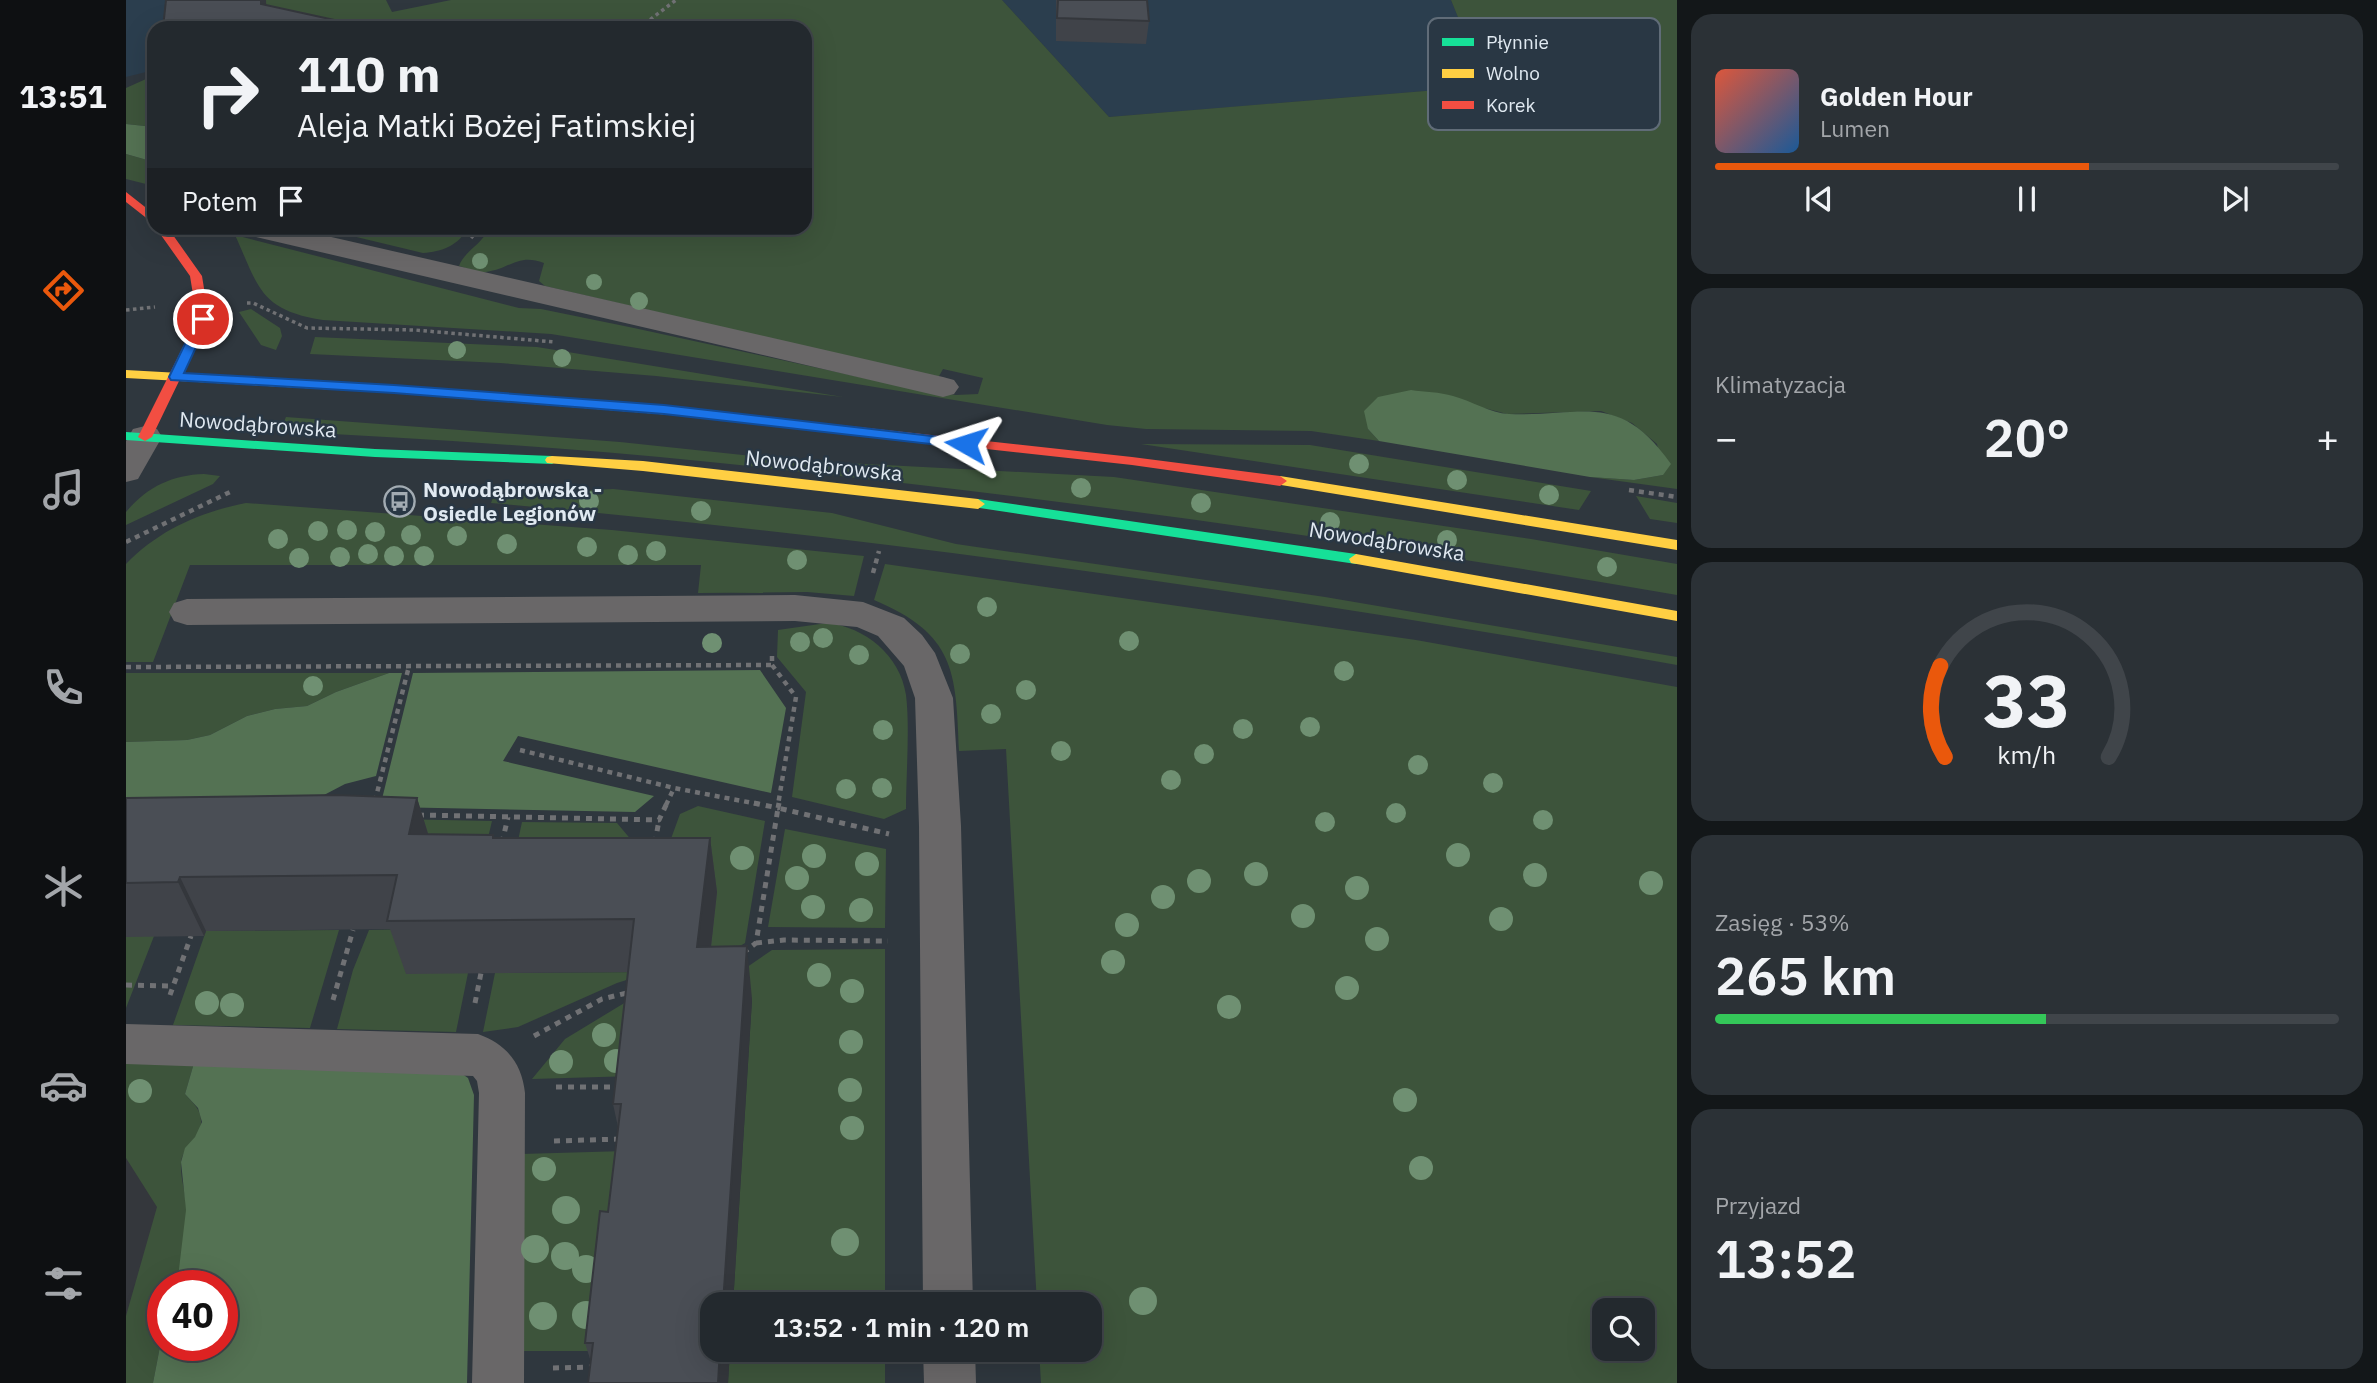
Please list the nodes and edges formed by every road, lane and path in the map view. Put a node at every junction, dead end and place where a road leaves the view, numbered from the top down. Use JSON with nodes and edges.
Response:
{"nodes":[{"id":1,"x":676,"y":0,"type":"edge"},
{"id":2,"x":648,"y":21,"type":"edge"},
{"id":3,"x":126,"y":195,"type":"edge"},
{"id":4,"x":147,"y":213,"type":"edge"},
{"id":5,"x":166,"y":235,"type":"edge"},
{"id":6,"x":286,"y":235,"type":"edge"},
{"id":7,"x":126,"y":374,"type":"edge"},
{"id":8,"x":176,"y":377,"type":"junction"},
{"id":9,"x":943,"y":387,"type":"dead end"},
{"id":10,"x":135,"y":436,"type":"edge"},
{"id":11,"x":126,"y":471,"type":"edge"},
{"id":12,"x":230,"y":492,"type":"dead end"},
{"id":13,"x":126,"y":542,"type":"edge"},
{"id":14,"x":1677,"y":545,"type":"edge"},
{"id":15,"x":774,"y":609,"type":"junction"},
{"id":16,"x":187,"y":612,"type":"dead end"},
{"id":17,"x":1677,"y":616,"type":"edge"},
{"id":18,"x":772,"y":665,"type":"junction"},
{"id":19,"x":409,"y":666,"type":"junction"},
{"id":20,"x":126,"y":667,"type":"edge"},
{"id":21,"x":520,"y":750,"type":"dead end"},
{"id":22,"x":674,"y":788,"type":"junction"},
{"id":23,"x":778,"y":808,"type":"junction"},
{"id":24,"x":372,"y":814,"type":"edge"},
{"id":25,"x":413,"y":815,"type":"edge"},
{"id":26,"x":508,"y":817,"type":"junction"},
{"id":27,"x":659,"y":820,"type":"junction"},
{"id":28,"x":940,"y":836,"type":"junction"},
{"id":29,"x":655,"y":847,"type":"edge"},
{"id":30,"x":500,"y":853,"type":"edge"},
{"id":31,"x":353,"y":930,"type":"edge"},
{"id":32,"x":897,"y":941,"type":"dead end"},
{"id":33,"x":756,"y":943,"type":"junction"},
{"id":34,"x":734,"y":958,"type":"edge"},
{"id":35,"x":126,"y":985,"type":"edge"},
{"id":36,"x":173,"y":986,"type":"dead end"},
{"id":37,"x":637,"y":990,"type":"edge"},
{"id":38,"x":126,"y":1044,"type":"edge"},
{"id":39,"x":318,"y":1050,"type":"junction"},
{"id":40,"x":497,"y":1078,"type":"junction"},
{"id":41,"x":627,"y":1087,"type":"edge"},
{"id":42,"x":626,"y":1139,"type":"edge"},
{"id":43,"x":501,"y":1143,"type":"junction"},
{"id":44,"x":948,"y":1292,"type":"edge"},
{"id":45,"x":949,"y":1362,"type":"edge"},
{"id":46,"x":498,"y":1383,"type":"edge"},
{"id":47,"x":950,"y":1383,"type":"edge"}],
"edges":[{"from":1,"to":2,"type":"path"},
{"from":3,"to":4,"type":"street"},
{"from":5,"to":8,"type":"street"},
{"from":6,"to":9,"type":"street"},
{"from":7,"to":8,"type":"street","name":"Nowodąbrowska"},
{"from":8,"to":10,"type":"street"},
{"from":8,"to":14,"type":"street","name":"Nowodąbrowska"},
{"from":10,"to":11,"type":"street"},
{"from":10,"to":17,"type":"street","name":"Nowodąbrowska"},
{"from":12,"to":13,"type":"path"},
{"from":15,"to":16,"type":"street"},
{"from":15,"to":18,"type":"path"},
{"from":15,"to":28,"type":"street"},
{"from":18,"to":19,"type":"path"},
{"from":18,"to":23,"type":"path"},
{"from":19,"to":20,"type":"path"},
{"from":19,"to":24,"type":"path"},
{"from":21,"to":22,"type":"path"},
{"from":22,"to":23,"type":"path"},
{"from":22,"to":27,"type":"path"},
{"from":23,"to":28,"type":"path"},
{"from":23,"to":33,"type":"path"},
{"from":25,"to":26,"type":"path"},
{"from":26,"to":27,"type":"path"},
{"from":26,"to":30,"type":"path"},
{"from":27,"to":29,"type":"path"},
{"from":28,"to":44,"type":"street"},
{"from":31,"to":39,"type":"path"},
{"from":32,"to":33,"type":"path"},
{"from":33,"to":34,"type":"path"},
{"from":35,"to":36,"type":"path"},
{"from":37,"to":40,"type":"path"},
{"from":38,"to":39,"type":"street"},
{"from":39,"to":40,"type":"street"},
{"from":40,"to":41,"type":"path"},
{"from":40,"to":43,"type":"street"},
{"from":42,"to":43,"type":"path"},
{"from":43,"to":46,"type":"street"},
{"from":45,"to":47,"type":"street"}]}
